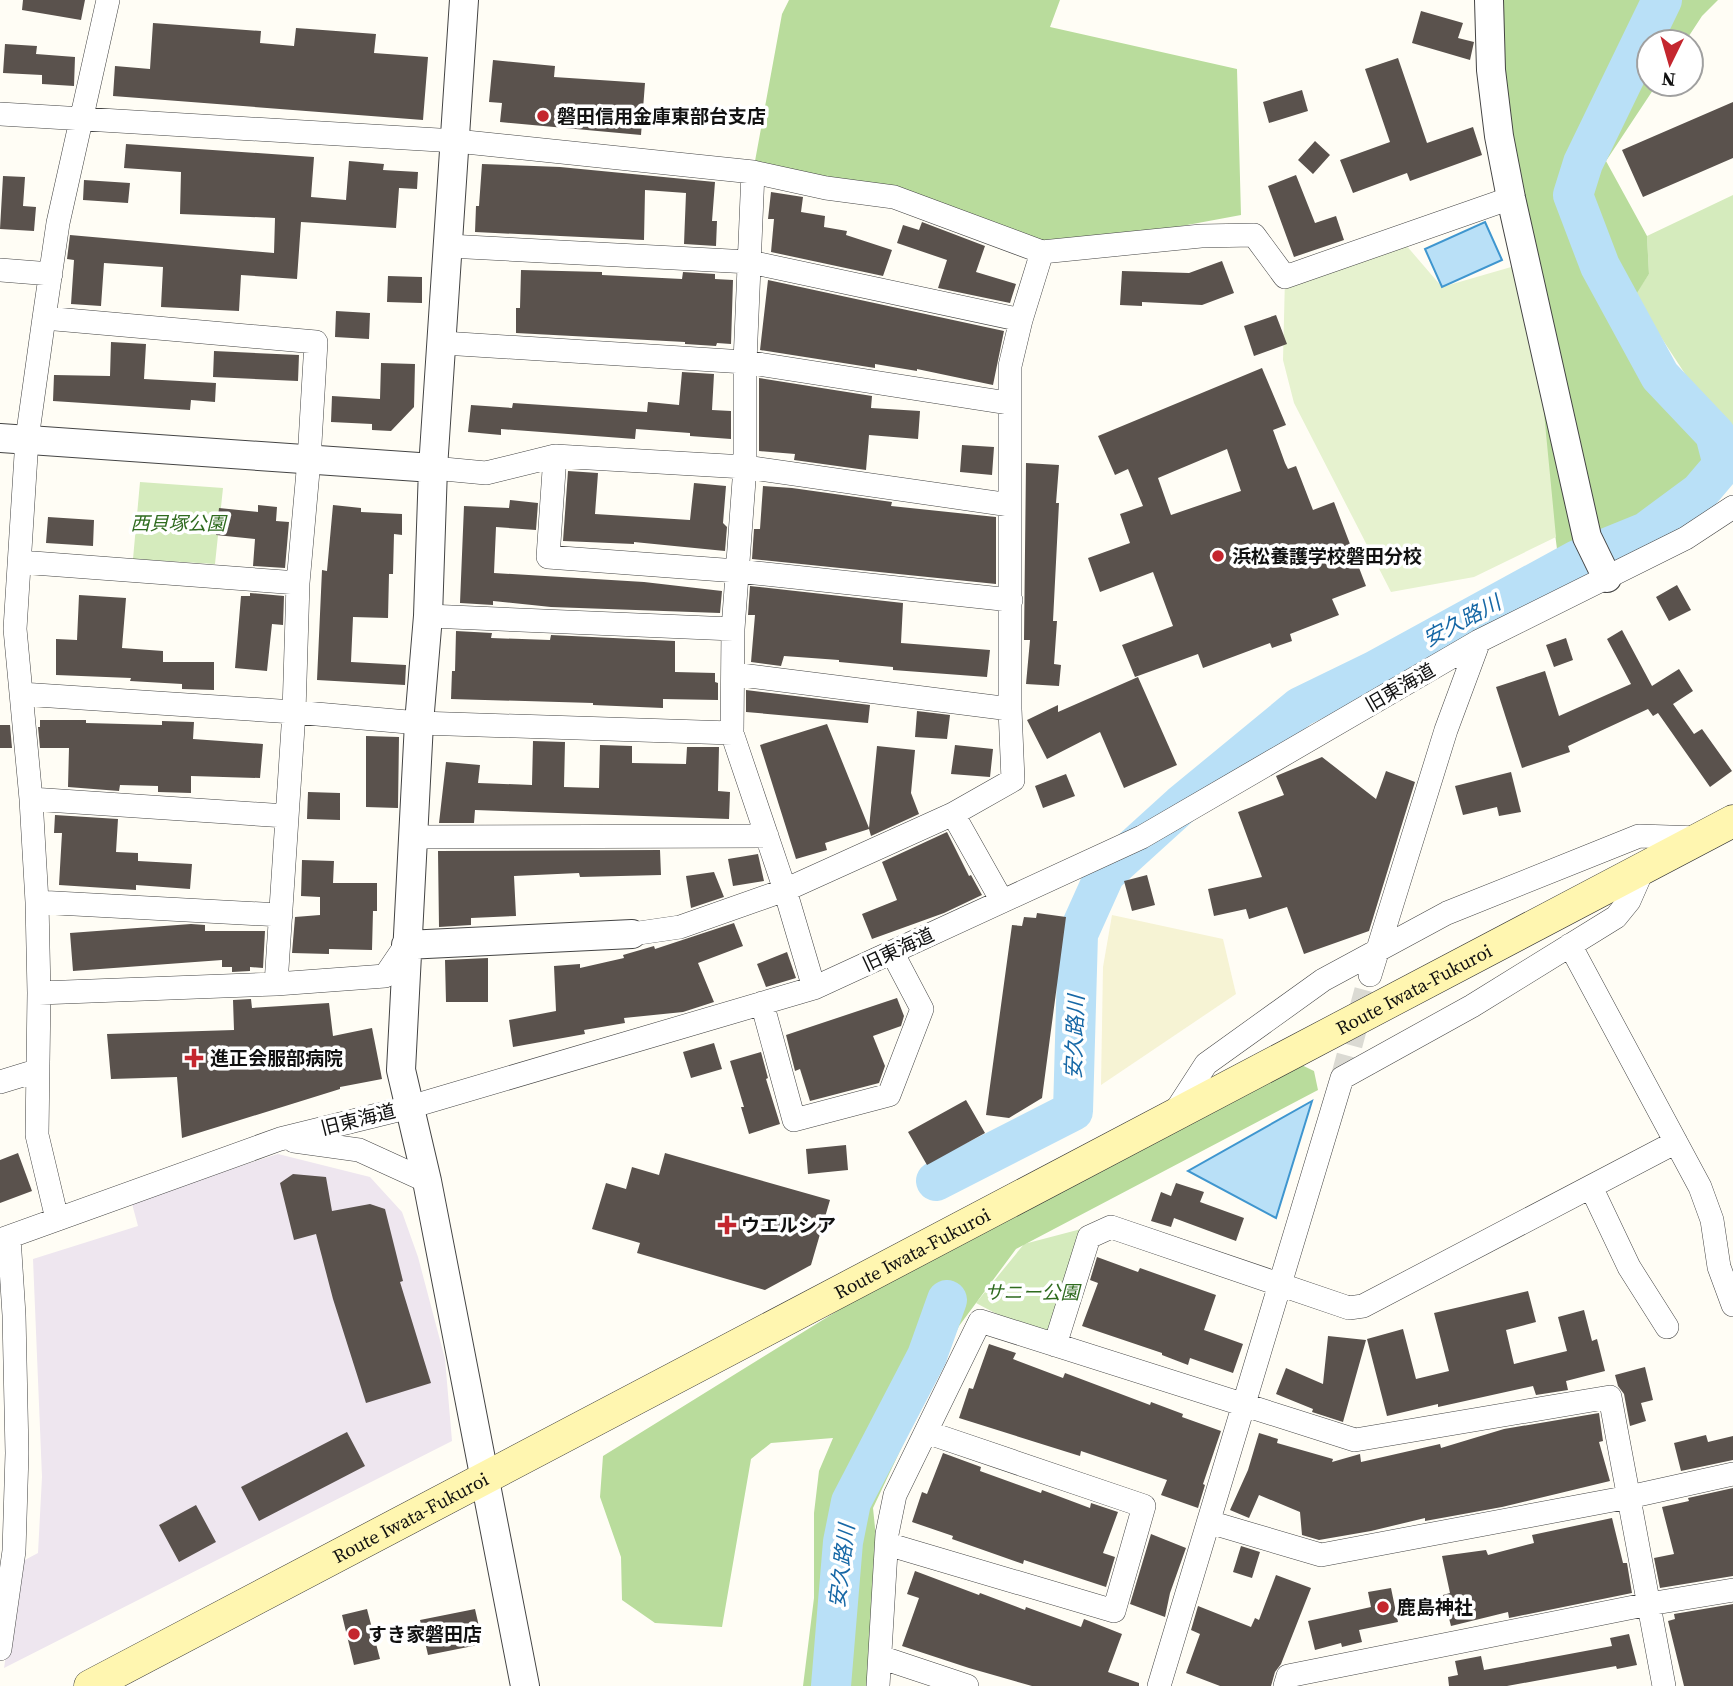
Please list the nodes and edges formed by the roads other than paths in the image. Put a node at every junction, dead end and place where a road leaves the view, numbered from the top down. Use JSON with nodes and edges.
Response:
{"nodes":[{"id":1,"x":108,"y":0,"type":"edge"},
{"id":2,"x":464,"y":0,"type":"edge"},
{"id":3,"x":1489,"y":0,"type":"edge"},
{"id":4,"x":0,"y":114,"type":"edge"},
{"id":5,"x":80,"y":120,"type":"junction"},
{"id":6,"x":456,"y":141,"type":"junction"},
{"id":7,"x":753,"y":172,"type":"junction"},
{"id":8,"x":1511,"y":198,"type":"junction"},
{"id":9,"x":448,"y":246,"type":"junction"},
{"id":10,"x":1042,"y":252,"type":"junction"},
{"id":11,"x":750,"y":262,"type":"junction"},
{"id":12,"x":0,"y":270,"type":"edge"},
{"id":13,"x":51,"y":274,"type":"junction"},
{"id":14,"x":44,"y":318,"type":"junction"},
{"id":15,"x":1021,"y":320,"type":"junction"},
{"id":16,"x":443,"y":342,"type":"junction"},
{"id":17,"x":745,"y":362,"type":"junction"},
{"id":18,"x":1008,"y":403,"type":"junction"},
{"id":19,"x":13,"y":438,"type":"edge"},
{"id":20,"x":555,"y":456,"type":"junction"},
{"id":21,"x":309,"y":460,"type":"junction"},
{"id":22,"x":745,"y":467,"type":"junction"},
{"id":23,"x":433,"y":468,"type":"junction"},
{"id":24,"x":1010,"y":505,"type":"junction"},
{"id":25,"x":1733,"y":507,"type":"edge"},
{"id":26,"x":20,"y":562,"type":"junction"},
{"id":27,"x":737,"y":571,"type":"junction"},
{"id":28,"x":1606,"y":579,"type":"junction"},
{"id":29,"x":298,"y":583,"type":"junction"},
{"id":30,"x":1011,"y":600,"type":"junction"},
{"id":31,"x":428,"y":616,"type":"junction"},
{"id":32,"x":8,"y":628,"type":"edge"},
{"id":33,"x":733,"y":629,"type":"junction"},
{"id":34,"x":1479,"y":641,"type":"junction"},
{"id":35,"x":733,"y":674,"type":"junction"},
{"id":36,"x":21,"y":694,"type":"junction"},
{"id":37,"x":1010,"y":709,"type":"junction"},
{"id":38,"x":294,"y":712,"type":"junction"},
{"id":39,"x":419,"y":723,"type":"junction"},
{"id":40,"x":732,"y":733,"type":"junction"},
{"id":41,"x":31,"y":799,"type":"junction"},
{"id":42,"x":953,"y":814,"type":"junction"},
{"id":43,"x":286,"y":816,"type":"junction"},
{"id":44,"x":1733,"y":821,"type":"edge"},
{"id":45,"x":412,"y":836,"type":"junction"},
{"id":46,"x":767,"y":836,"type":"junction"},
{"id":47,"x":1701,"y":838,"type":"junction"},
{"id":48,"x":1644,"y":867,"type":"junction"},
{"id":49,"x":785,"y":890,"type":"junction"},
{"id":50,"x":1002,"y":901,"type":"junction"},
{"id":51,"x":37,"y":902,"type":"junction"},
{"id":52,"x":281,"y":915,"type":"junction"},
{"id":53,"x":632,"y":934,"type":"joint"},
{"id":54,"x":406,"y":945,"type":"junction"},
{"id":55,"x":1570,"y":945,"type":"junction"},
{"id":56,"x":892,"y":952,"type":"junction"},
{"id":57,"x":1378,"y":953,"type":"junction"},
{"id":58,"x":1370,"y":975,"type":"tunnel mouth"},
{"id":59,"x":276,"y":984,"type":"junction"},
{"id":60,"x":814,"y":988,"type":"junction"},
{"id":61,"x":39,"y":993,"type":"junction"},
{"id":62,"x":762,"y":1003,"type":"junction"},
{"id":63,"x":36,"y":1071,"type":"junction"},
{"id":64,"x":0,"y":1083,"type":"edge"},
{"id":65,"x":410,"y":1107,"type":"junction"},
{"id":66,"x":1171,"y":1118,"type":"junction"},
{"id":67,"x":280,"y":1139,"type":"junction"},
{"id":68,"x":1676,"y":1142,"type":"junction"},
{"id":69,"x":427,"y":1181,"type":"junction"},
{"id":70,"x":1591,"y":1187,"type":"junction"},
{"id":71,"x":57,"y":1219,"type":"junction"},
{"id":72,"x":4,"y":1239,"type":"edge"},
{"id":73,"x":1281,"y":1285,"type":"junction"},
{"id":74,"x":1732,"y":1297,"type":"edge"},
{"id":75,"x":1667,"y":1327,"type":"dead end"},
{"id":76,"x":1055,"y":1345,"type":"junction"},
{"id":77,"x":1245,"y":1405,"type":"junction"},
{"id":78,"x":926,"y":1432,"type":"junction"},
{"id":79,"x":1733,"y":1474,"type":"edge"},
{"id":80,"x":486,"y":1479,"type":"junction"},
{"id":81,"x":1629,"y":1497,"type":"junction"},
{"id":82,"x":1209,"y":1522,"type":"junction"},
{"id":83,"x":887,"y":1544,"type":"junction"},
{"id":84,"x":1733,"y":1590,"type":"edge"},
{"id":85,"x":1649,"y":1604,"type":"junction"},
{"id":86,"x":0,"y":1649,"type":"edge"},
{"id":87,"x":880,"y":1657,"type":"junction"},
{"id":88,"x":1165,"y":1684,"type":"edge"},
{"id":89,"x":90,"y":1686,"type":"edge"},
{"id":90,"x":525,"y":1686,"type":"edge"},
{"id":91,"x":878,"y":1686,"type":"edge"},
{"id":92,"x":967,"y":1686,"type":"edge"},
{"id":93,"x":1285,"y":1686,"type":"edge"},
{"id":94,"x":1664,"y":1686,"type":"edge"}],
"edges":[{"from":1,"to":5,"type":"street"},
{"from":2,"to":6,"type":"street"},
{"from":3,"to":8,"type":"street"},
{"from":4,"to":5,"type":"street"},
{"from":5,"to":6,"type":"street"},
{"from":5,"to":13,"type":"street"},
{"from":6,"to":7,"type":"street"},
{"from":6,"to":9,"type":"street"},
{"from":7,"to":10,"type":"street"},
{"from":7,"to":11,"type":"street"},
{"from":8,"to":10,"type":"street"},
{"from":8,"to":28,"type":"street"},
{"from":9,"to":11,"type":"street"},
{"from":9,"to":16,"type":"street"},
{"from":10,"to":15,"type":"street"},
{"from":11,"to":15,"type":"street"},
{"from":11,"to":17,"type":"street"},
{"from":12,"to":13,"type":"street"},
{"from":13,"to":14,"type":"street"},
{"from":14,"to":19,"type":"street"},
{"from":14,"to":21,"type":"street"},
{"from":15,"to":18,"type":"street"},
{"from":16,"to":17,"type":"street"},
{"from":16,"to":23,"type":"street"},
{"from":17,"to":18,"type":"street"},
{"from":17,"to":22,"type":"street"},
{"from":18,"to":24,"type":"street"},
{"from":19,"to":21,"type":"street"},
{"from":19,"to":26,"type":"street"},
{"from":20,"to":22,"type":"street"},
{"from":20,"to":23,"type":"street"},
{"from":20,"to":27,"type":"street"},
{"from":21,"to":23,"type":"street"},
{"from":21,"to":29,"type":"street"},
{"from":22,"to":24,"type":"street"},
{"from":22,"to":27,"type":"street"},
{"from":23,"to":31,"type":"street"},
{"from":24,"to":30,"type":"street"},
{"from":25,"to":28,"type":"street","name":"旧東海道"},
{"from":26,"to":29,"type":"street"},
{"from":26,"to":32,"type":"street"},
{"from":27,"to":30,"type":"street"},
{"from":27,"to":33,"type":"street"},
{"from":28,"to":34,"type":"street","name":"旧東海道"},
{"from":29,"to":38,"type":"street"},
{"from":30,"to":37,"type":"street"},
{"from":31,"to":33,"type":"street"},
{"from":31,"to":39,"type":"street"},
{"from":32,"to":36,"type":"street"},
{"from":33,"to":35,"type":"street"},
{"from":34,"to":50,"type":"street","name":"旧東海道"},
{"from":34,"to":57,"type":"street"},
{"from":35,"to":37,"type":"street"},
{"from":35,"to":40,"type":"street"},
{"from":36,"to":38,"type":"street"},
{"from":36,"to":41,"type":"street"},
{"from":37,"to":42,"type":"street"},
{"from":38,"to":39,"type":"street"},
{"from":38,"to":43,"type":"street"},
{"from":39,"to":40,"type":"street"},
{"from":39,"to":45,"type":"street"},
{"from":40,"to":46,"type":"street"},
{"from":41,"to":43,"type":"street"},
{"from":41,"to":51,"type":"street"},
{"from":42,"to":49,"type":"street"},
{"from":42,"to":50,"type":"street"},
{"from":43,"to":52,"type":"street"},
{"from":44,"to":47,"type":"main road","name":"Route Iwata-Fukuroi"},
{"from":45,"to":46,"type":"street"},
{"from":45,"to":54,"type":"street"},
{"from":46,"to":49,"type":"street"},
{"from":47,"to":48,"type":"main road","name":"Route Iwata-Fukuroi"},
{"from":47,"to":57,"type":"street"},
{"from":48,"to":55,"type":"street"},
{"from":48,"to":66,"type":"main road","name":"Route Iwata-Fukuroi"},
{"from":49,"to":53,"type":"street"},
{"from":49,"to":60,"type":"street"},
{"from":50,"to":56,"type":"street","name":"旧東海道"},
{"from":51,"to":52,"type":"street"},
{"from":51,"to":61,"type":"street"},
{"from":52,"to":59,"type":"street"},
{"from":53,"to":54,"type":"street"},
{"from":54,"to":59,"type":"street"},
{"from":54,"to":65,"type":"street"},
{"from":55,"to":68,"type":"street"},
{"from":55,"to":73,"type":"street"},
{"from":56,"to":60,"type":"street","name":"旧東海道"},
{"from":56,"to":62,"type":"street"},
{"from":57,"to":58,"type":"street"},
{"from":57,"to":66,"type":"street"},
{"from":59,"to":61,"type":"street"},
{"from":60,"to":62,"type":"street","name":"旧東海道"},
{"from":61,"to":63,"type":"street"},
{"from":62,"to":65,"type":"street","name":"旧東海道"},
{"from":63,"to":64,"type":"street"},
{"from":63,"to":71,"type":"street"},
{"from":65,"to":67,"type":"street","name":"旧東海道"},
{"from":65,"to":69,"type":"street"},
{"from":66,"to":80,"type":"main road","name":"Route Iwata-Fukuroi"},
{"from":67,"to":69,"type":"street"},
{"from":67,"to":71,"type":"street","name":"旧東海道"},
{"from":68,"to":70,"type":"street"},
{"from":68,"to":74,"type":"street"},
{"from":69,"to":80,"type":"street"},
{"from":70,"to":73,"type":"street"},
{"from":70,"to":75,"type":"street"},
{"from":71,"to":72,"type":"street","name":"旧東海道"},
{"from":72,"to":86,"type":"street"},
{"from":73,"to":76,"type":"street"},
{"from":73,"to":77,"type":"street"},
{"from":76,"to":77,"type":"street"},
{"from":76,"to":78,"type":"street"},
{"from":77,"to":81,"type":"street"},
{"from":77,"to":82,"type":"street"},
{"from":78,"to":83,"type":"street"},
{"from":78,"to":83,"type":"street"},
{"from":79,"to":81,"type":"street"},
{"from":80,"to":89,"type":"main road","name":"Route Iwata-Fukuroi"},
{"from":80,"to":90,"type":"street"},
{"from":81,"to":82,"type":"street"},
{"from":81,"to":85,"type":"street"},
{"from":82,"to":88,"type":"street"},
{"from":83,"to":87,"type":"street"},
{"from":84,"to":85,"type":"street"},
{"from":85,"to":93,"type":"street"},
{"from":85,"to":94,"type":"street"},
{"from":87,"to":91,"type":"street"},
{"from":87,"to":92,"type":"street"}]}
